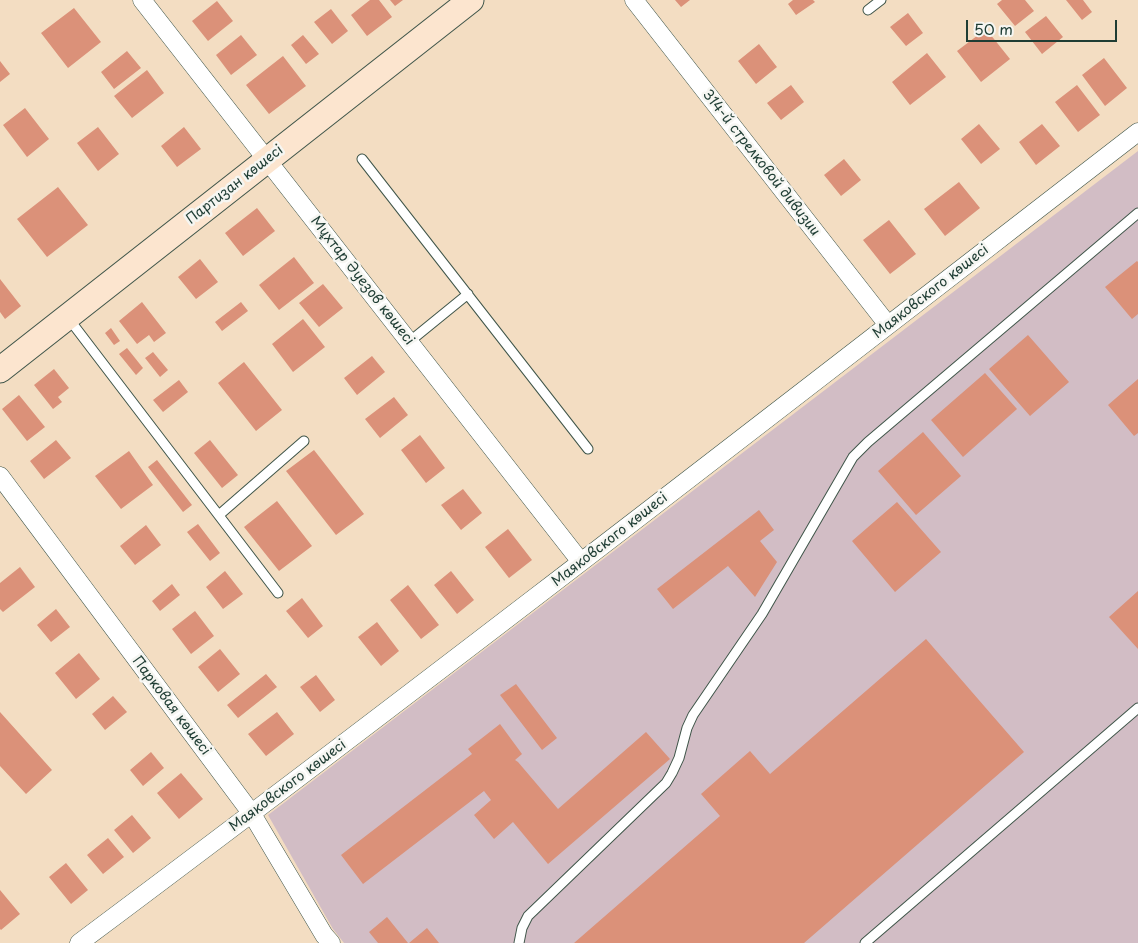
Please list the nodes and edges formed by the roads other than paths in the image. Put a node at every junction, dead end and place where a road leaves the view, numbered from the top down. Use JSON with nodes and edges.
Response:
{"nodes":[{"id":1,"x":142,"y":0,"type":"edge"},
{"id":2,"x":471,"y":0,"type":"edge"},
{"id":3,"x":634,"y":0,"type":"edge"},
{"id":4,"x":881,"y":0,"type":"edge"},
{"id":5,"x":868,"y":10,"type":"dead end"},
{"id":6,"x":1138,"y":132,"type":"edge"},
{"id":7,"x":362,"y":159,"type":"dead end"},
{"id":8,"x":267,"y":160,"type":"junction"},
{"id":9,"x":1138,"y":213,"type":"edge"},
{"id":10,"x":468,"y":294,"type":"junction"},
{"id":11,"x":67,"y":317,"type":"junction"},
{"id":12,"x":888,"y":325,"type":"junction"},
{"id":13,"x":409,"y":342,"type":"junction"},
{"id":14,"x":0,"y":370,"type":"edge"},
{"id":15,"x":304,"y":441,"type":"dead end"},
{"id":16,"x":588,"y":448,"type":"dead end"},
{"id":17,"x":0,"y":476,"type":"edge"},
{"id":18,"x":219,"y":515,"type":"junction"},
{"id":19,"x":581,"y":562,"type":"junction"},
{"id":20,"x":278,"y":593,"type":"dead end"},
{"id":21,"x":1138,"y":708,"type":"edge"},
{"id":22,"x":252,"y":814,"type":"junction"},
{"id":23,"x":79,"y":943,"type":"edge"},
{"id":24,"x":330,"y":943,"type":"edge"},
{"id":25,"x":519,"y":943,"type":"edge"},
{"id":26,"x":865,"y":943,"type":"edge"}],
"edges":[{"from":1,"to":8,"type":"street","name":"Мұхтар Әуезов көшесі"},
{"from":2,"to":8,"type":"main road","name":"Партизан көшесі"},
{"from":3,"to":12,"type":"street","name":"314-й стрелковой дивизии"},
{"from":4,"to":5,"type":"lane"},
{"from":6,"to":12,"type":"street","name":"Маяковского көшесі"},
{"from":7,"to":10,"type":"lane"},
{"from":8,"to":11,"type":"main road","name":"Партизан көшесі"},
{"from":8,"to":13,"type":"street","name":"Мұхтар Әуезов көшесі"},
{"from":9,"to":25,"type":"lane"},
{"from":10,"to":13,"type":"lane"},
{"from":10,"to":16,"type":"lane"},
{"from":11,"to":14,"type":"main road","name":"Партизан көшесі"},
{"from":11,"to":18,"type":"lane"},
{"from":12,"to":19,"type":"street","name":"Маяковского көшесі"},
{"from":13,"to":19,"type":"street","name":"Мұхтар Әуезов көшесі"},
{"from":15,"to":18,"type":"lane"},
{"from":17,"to":22,"type":"street","name":"Парковая көшесі"},
{"from":18,"to":20,"type":"lane"},
{"from":19,"to":22,"type":"street","name":"Маяковского көшесі"},
{"from":21,"to":26,"type":"lane"},
{"from":22,"to":23,"type":"street","name":"Маяковского көшесі"},
{"from":22,"to":24,"type":"street","name":"Парковая көшесі"}]}
